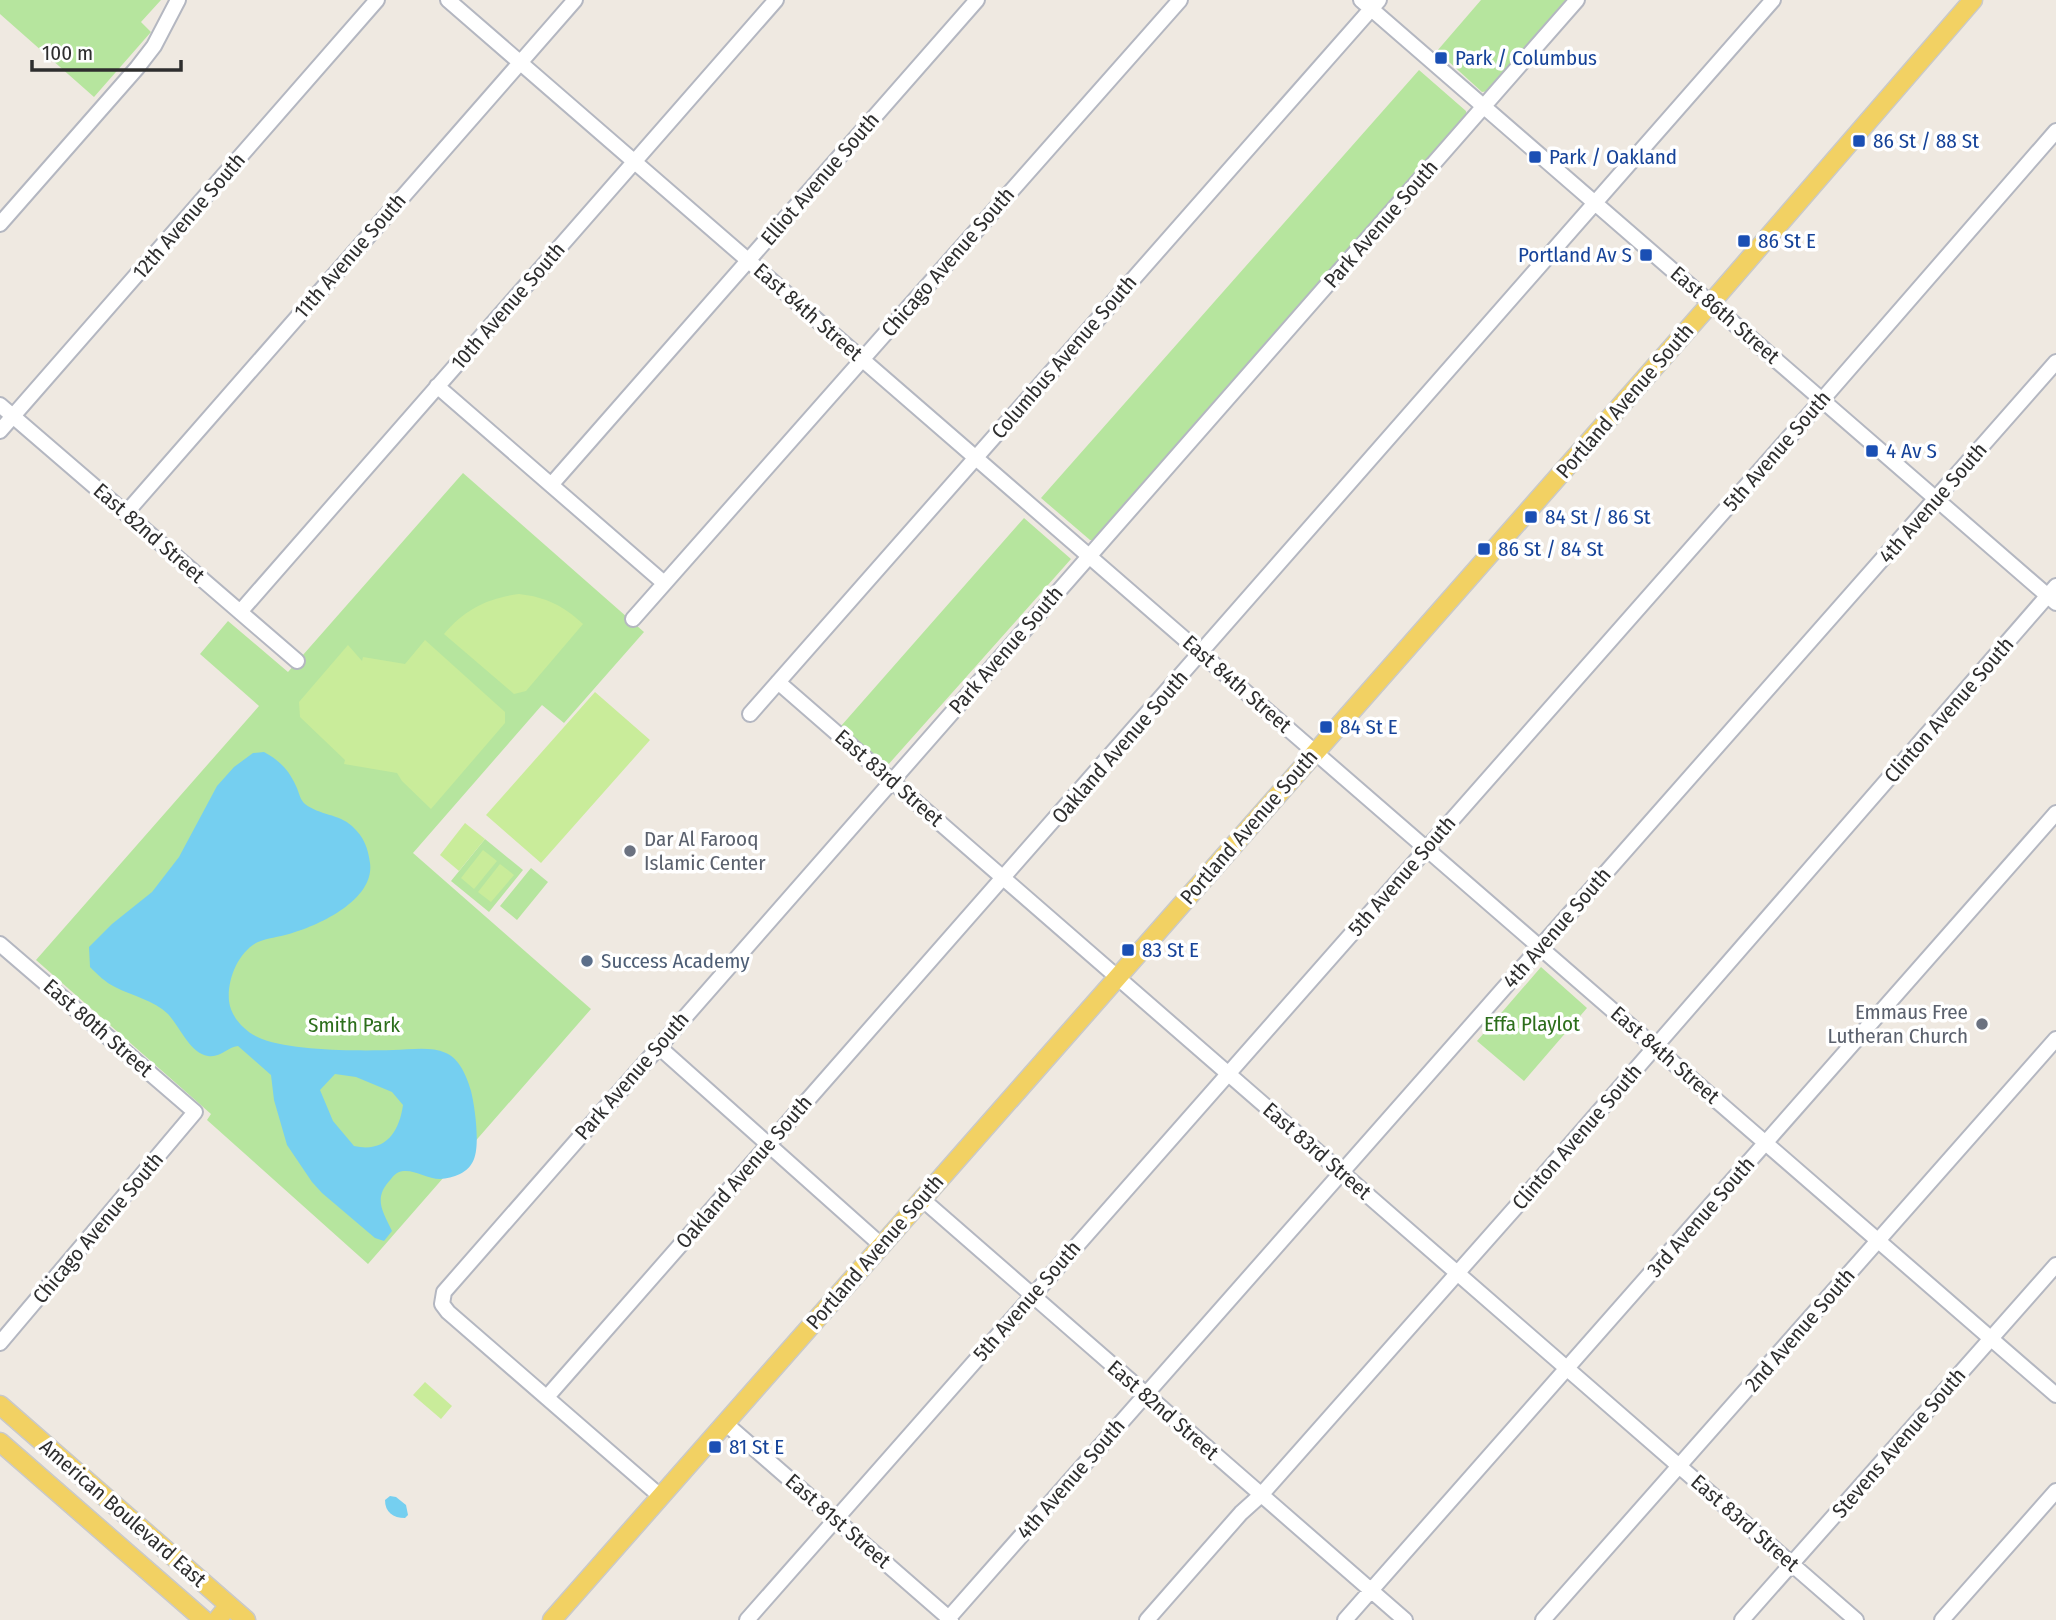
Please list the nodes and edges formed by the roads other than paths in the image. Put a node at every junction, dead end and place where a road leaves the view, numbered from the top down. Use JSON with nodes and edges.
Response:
{"nodes":[{"id":1,"x":178,"y":0,"type":"edge"},
{"id":2,"x":377,"y":0,"type":"edge"},
{"id":3,"x":448,"y":0,"type":"edge"},
{"id":4,"x":575,"y":0,"type":"edge"},
{"id":5,"x":776,"y":0,"type":"edge"},
{"id":6,"x":977,"y":0,"type":"edge"},
{"id":7,"x":1180,"y":0,"type":"edge"},
{"id":8,"x":1577,"y":0,"type":"edge"},
{"id":9,"x":1773,"y":0,"type":"edge"},
{"id":10,"x":1973,"y":0,"type":"edge"},
{"id":11,"x":1370,"y":3,"type":"edge"},
{"id":12,"x":521,"y":63,"type":"junction"},
{"id":13,"x":1484,"y":107,"type":"junction"},
{"id":14,"x":2056,"y":131,"type":"edge"},
{"id":15,"x":635,"y":162,"type":"junction"},
{"id":16,"x":1596,"y":204,"type":"junction"},
{"id":17,"x":0,"y":224,"type":"edge"},
{"id":18,"x":749,"y":260,"type":"junction"},
{"id":19,"x":1711,"y":303,"type":"junction"},
{"id":20,"x":862,"y":359,"type":"junction"},
{"id":21,"x":2056,"y":362,"type":"edge"},
{"id":22,"x":437,"y":386,"type":"junction"},
{"id":23,"x":1822,"y":400,"type":"junction"},
{"id":24,"x":0,"y":405,"type":"edge"},
{"id":25,"x":13,"y":416,"type":"junction"},
{"id":26,"x":0,"y":431,"type":"edge"},
{"id":27,"x":976,"y":457,"type":"junction"},
{"id":28,"x":551,"y":485,"type":"junction"},
{"id":29,"x":1936,"y":499,"type":"junction"},
{"id":30,"x":125,"y":513,"type":"junction"},
{"id":31,"x":1089,"y":556,"type":"junction"},
{"id":32,"x":664,"y":583,"type":"junction"},
{"id":33,"x":2053,"y":595,"type":"edge"},
{"id":34,"x":240,"y":612,"type":"junction"},
{"id":35,"x":633,"y":619,"type":"dead end"},
{"id":36,"x":1202,"y":653,"type":"junction"},
{"id":37,"x":297,"y":661,"type":"dead end"},
{"id":38,"x":778,"y":682,"type":"junction"},
{"id":39,"x":750,"y":714,"type":"dead end"},
{"id":40,"x":1315,"y":752,"type":"junction"},
{"id":41,"x":891,"y":780,"type":"junction"},
{"id":42,"x":2056,"y":813,"type":"edge"},
{"id":43,"x":1426,"y":848,"type":"junction"},
{"id":44,"x":1004,"y":878,"type":"junction"},
{"id":45,"x":0,"y":944,"type":"edge"},
{"id":46,"x":1540,"y":947,"type":"junction"},
{"id":47,"x":1117,"y":977,"type":"junction"},
{"id":48,"x":2056,"y":1039,"type":"edge"},
{"id":49,"x":659,"y":1047,"type":"junction"},
{"id":50,"x":1655,"y":1047,"type":"junction"},
{"id":51,"x":1228,"y":1073,"type":"junction"},
{"id":52,"x":195,"y":1112,"type":"joint"},
{"id":53,"x":1766,"y":1143,"type":"junction"},
{"id":54,"x":768,"y":1145,"type":"junction"},
{"id":55,"x":1342,"y":1172,"type":"junction"},
{"id":56,"x":922,"y":1199,"type":"junction"},
{"id":57,"x":1878,"y":1241,"type":"junction"},
{"id":58,"x":881,"y":1245,"type":"junction"},
{"id":59,"x":2056,"y":1265,"type":"edge"},
{"id":60,"x":1458,"y":1273,"type":"junction"},
{"id":61,"x":1032,"y":1296,"type":"junction"},
{"id":62,"x":1991,"y":1339,"type":"junction"},
{"id":63,"x":0,"y":1343,"type":"edge"},
{"id":64,"x":1567,"y":1368,"type":"junction"},
{"id":65,"x":1145,"y":1394,"type":"junction"},
{"id":66,"x":2056,"y":1395,"type":"edge"},
{"id":67,"x":547,"y":1397,"type":"junction"},
{"id":68,"x":0,"y":1405,"type":"edge"},
{"id":69,"x":725,"y":1423,"type":"junction"},
{"id":70,"x":0,"y":1443,"type":"edge"},
{"id":71,"x":1679,"y":1466,"type":"junction"},
{"id":72,"x":2056,"y":1492,"type":"edge"},
{"id":73,"x":1261,"y":1495,"type":"junction"},
{"id":74,"x":660,"y":1496,"type":"junction"},
{"id":75,"x":836,"y":1519,"type":"junction"},
{"id":76,"x":1792,"y":1564,"type":"junction"},
{"id":77,"x":1371,"y":1591,"type":"junction"},
{"id":78,"x":229,"y":1605,"type":"junction"},
{"id":79,"x":949,"y":1619,"type":"edge"},
{"id":80,"x":204,"y":1620,"type":"edge"},
{"id":81,"x":217,"y":1620,"type":"edge"},
{"id":82,"x":246,"y":1620,"type":"edge"},
{"id":83,"x":552,"y":1620,"type":"edge"},
{"id":84,"x":747,"y":1620,"type":"edge"},
{"id":85,"x":1147,"y":1620,"type":"edge"},
{"id":86,"x":1345,"y":1620,"type":"edge"},
{"id":87,"x":1405,"y":1620,"type":"edge"},
{"id":88,"x":1543,"y":1620,"type":"edge"},
{"id":89,"x":1742,"y":1620,"type":"edge"},
{"id":90,"x":1856,"y":1620,"type":"edge"},
{"id":91,"x":1942,"y":1620,"type":"edge"}],
"edges":[{"from":1,"to":17,"type":"street"},
{"from":2,"to":25,"type":"street","name":"12th Avenue South"},
{"from":3,"to":12,"type":"street","name":"East 84th Street"},
{"from":4,"to":12,"type":"street","name":"11th Avenue South"},
{"from":5,"to":15,"type":"street","name":"10th Avenue South"},
{"from":6,"to":18,"type":"street","name":"Elliot Avenue South"},
{"from":7,"to":20,"type":"street","name":"Chicago Avenue South"},
{"from":8,"to":13,"type":"street","name":"Park Avenue South"},
{"from":9,"to":16,"type":"street","name":"Oakland Avenue South"},
{"from":10,"to":19,"type":"main road","name":"Portland Avenue South"},
{"from":11,"to":13,"type":"street","name":"East 86th Street"},
{"from":11,"to":27,"type":"street","name":"Columbus Avenue South"},
{"from":12,"to":15,"type":"street","name":"East 84th Street"},
{"from":12,"to":30,"type":"street","name":"11th Avenue South"},
{"from":13,"to":16,"type":"street","name":"East 86th Street"},
{"from":13,"to":31,"type":"street","name":"Park Avenue South"},
{"from":14,"to":23,"type":"street","name":"5th Avenue South"},
{"from":15,"to":18,"type":"street","name":"East 84th Street"},
{"from":15,"to":22,"type":"street","name":"10th Avenue South"},
{"from":16,"to":19,"type":"street","name":"East 86th Street"},
{"from":16,"to":36,"type":"street","name":"Oakland Avenue South"},
{"from":18,"to":20,"type":"street","name":"East 84th Street"},
{"from":18,"to":28,"type":"street","name":"Elliot Avenue South"},
{"from":19,"to":23,"type":"street","name":"East 86th Street"},
{"from":19,"to":40,"type":"main road","name":"Portland Avenue South"},
{"from":20,"to":27,"type":"street","name":"East 84th Street"},
{"from":20,"to":32,"type":"street","name":"Chicago Avenue South"},
{"from":21,"to":29,"type":"street","name":"4th Avenue South"},
{"from":22,"to":28,"type":"street"},
{"from":22,"to":34,"type":"street","name":"10th Avenue South"},
{"from":23,"to":29,"type":"street","name":"East 86th Street"},
{"from":23,"to":43,"type":"street","name":"5th Avenue South"},
{"from":24,"to":25,"type":"street","name":"East 82nd Street"},
{"from":25,"to":26,"type":"street","name":"12th Avenue South"},
{"from":25,"to":30,"type":"street","name":"East 82nd Street"},
{"from":27,"to":31,"type":"street","name":"East 84th Street"},
{"from":27,"to":38,"type":"street","name":"Columbus Avenue South"},
{"from":28,"to":32,"type":"street"},
{"from":29,"to":33,"type":"street","name":"East 86th Street"},
{"from":29,"to":46,"type":"street","name":"4th Avenue South"},
{"from":30,"to":34,"type":"street","name":"East 82nd Street"},
{"from":31,"to":36,"type":"street","name":"East 84th Street"},
{"from":31,"to":41,"type":"street","name":"Park Avenue South"},
{"from":32,"to":35,"type":"street","name":"Chicago Avenue South"},
{"from":33,"to":50,"type":"street","name":"Clinton Avenue South"},
{"from":34,"to":37,"type":"street","name":"East 82nd Street"},
{"from":36,"to":40,"type":"street","name":"East 84th Street"},
{"from":36,"to":44,"type":"street","name":"Oakland Avenue South"},
{"from":38,"to":39,"type":"street","name":"Columbus Avenue South"},
{"from":38,"to":41,"type":"street","name":"East 83rd Street"},
{"from":40,"to":43,"type":"street","name":"East 84th Street"},
{"from":40,"to":47,"type":"main road","name":"Portland Avenue South"},
{"from":41,"to":44,"type":"street","name":"East 83rd Street"},
{"from":41,"to":49,"type":"street","name":"Park Avenue South"},
{"from":42,"to":53,"type":"street","name":"3rd Avenue South"},
{"from":43,"to":46,"type":"street","name":"East 84th Street"},
{"from":43,"to":51,"type":"street","name":"5th Avenue South"},
{"from":44,"to":47,"type":"street","name":"East 83rd Street"},
{"from":44,"to":54,"type":"street","name":"Oakland Avenue South"},
{"from":45,"to":52,"type":"street","name":"East 80th Street"},
{"from":46,"to":50,"type":"street","name":"East 84th Street"},
{"from":46,"to":55,"type":"street","name":"4th Avenue South"},
{"from":47,"to":51,"type":"street","name":"East 83rd Street"},
{"from":47,"to":56,"type":"main road","name":"Portland Avenue South"},
{"from":48,"to":57,"type":"street","name":"2nd Avenue South"},
{"from":49,"to":54,"type":"street"},
{"from":49,"to":67,"type":"street","name":"Park Avenue South"},
{"from":50,"to":53,"type":"street","name":"East 84th Street"},
{"from":50,"to":60,"type":"street","name":"Clinton Avenue South"},
{"from":51,"to":55,"type":"street","name":"East 83rd Street"},
{"from":51,"to":61,"type":"street","name":"5th Avenue South"},
{"from":52,"to":63,"type":"street","name":"Chicago Avenue South"},
{"from":53,"to":57,"type":"street","name":"East 84th Street"},
{"from":53,"to":64,"type":"street","name":"3rd Avenue South"},
{"from":54,"to":58,"type":"street"},
{"from":54,"to":67,"type":"street","name":"Oakland Avenue South"},
{"from":55,"to":60,"type":"street","name":"East 83rd Street"},
{"from":55,"to":65,"type":"street","name":"4th Avenue South"},
{"from":56,"to":58,"type":"main road","name":"Portland Avenue South"},
{"from":56,"to":61,"type":"street","name":"East 82nd Street"},
{"from":57,"to":62,"type":"street","name":"East 84th Street"},
{"from":57,"to":71,"type":"street","name":"2nd Avenue South"},
{"from":58,"to":69,"type":"main road","name":"Portland Avenue South"},
{"from":59,"to":62,"type":"street","name":"Stevens Avenue South"},
{"from":60,"to":64,"type":"street","name":"East 83rd Street"},
{"from":60,"to":73,"type":"street","name":"Clinton Avenue South"},
{"from":61,"to":65,"type":"street","name":"East 82nd Street"},
{"from":61,"to":75,"type":"street","name":"5th Avenue South"},
{"from":62,"to":66,"type":"street","name":"East 84th Street"},
{"from":62,"to":76,"type":"street","name":"Stevens Avenue South"},
{"from":64,"to":71,"type":"street","name":"East 83rd Street"},
{"from":64,"to":77,"type":"street","name":"3rd Avenue South"},
{"from":65,"to":73,"type":"street","name":"East 82nd Street"},
{"from":65,"to":79,"type":"street","name":"4th Avenue South"},
{"from":67,"to":74,"type":"street"},
{"from":68,"to":78,"type":"main road","name":"American Boulevard East"},
{"from":69,"to":74,"type":"main road","name":"Portland Avenue South"},
{"from":69,"to":75,"type":"street","name":"East 81st Street"},
{"from":70,"to":80,"type":"main road","name":"American Boulevard East"},
{"from":71,"to":76,"type":"street","name":"East 83rd Street"},
{"from":71,"to":88,"type":"street","name":"2nd Avenue South"},
{"from":72,"to":91,"type":"street"},
{"from":73,"to":77,"type":"street","name":"East 82nd Street"},
{"from":73,"to":85,"type":"street","name":"Clinton Avenue South"},
{"from":74,"to":83,"type":"main road","name":"Portland Avenue South"},
{"from":75,"to":79,"type":"street","name":"East 81st Street"},
{"from":75,"to":84,"type":"street","name":"5th Avenue South"},
{"from":76,"to":89,"type":"street","name":"Stevens Avenue South"},
{"from":76,"to":90,"type":"street","name":"East 83rd Street"},
{"from":77,"to":86,"type":"street","name":"3rd Avenue South"},
{"from":77,"to":87,"type":"street","name":"East 82nd Street"},
{"from":78,"to":81,"type":"main road"},
{"from":78,"to":82,"type":"main road","name":"American Boulevard East"}]}
